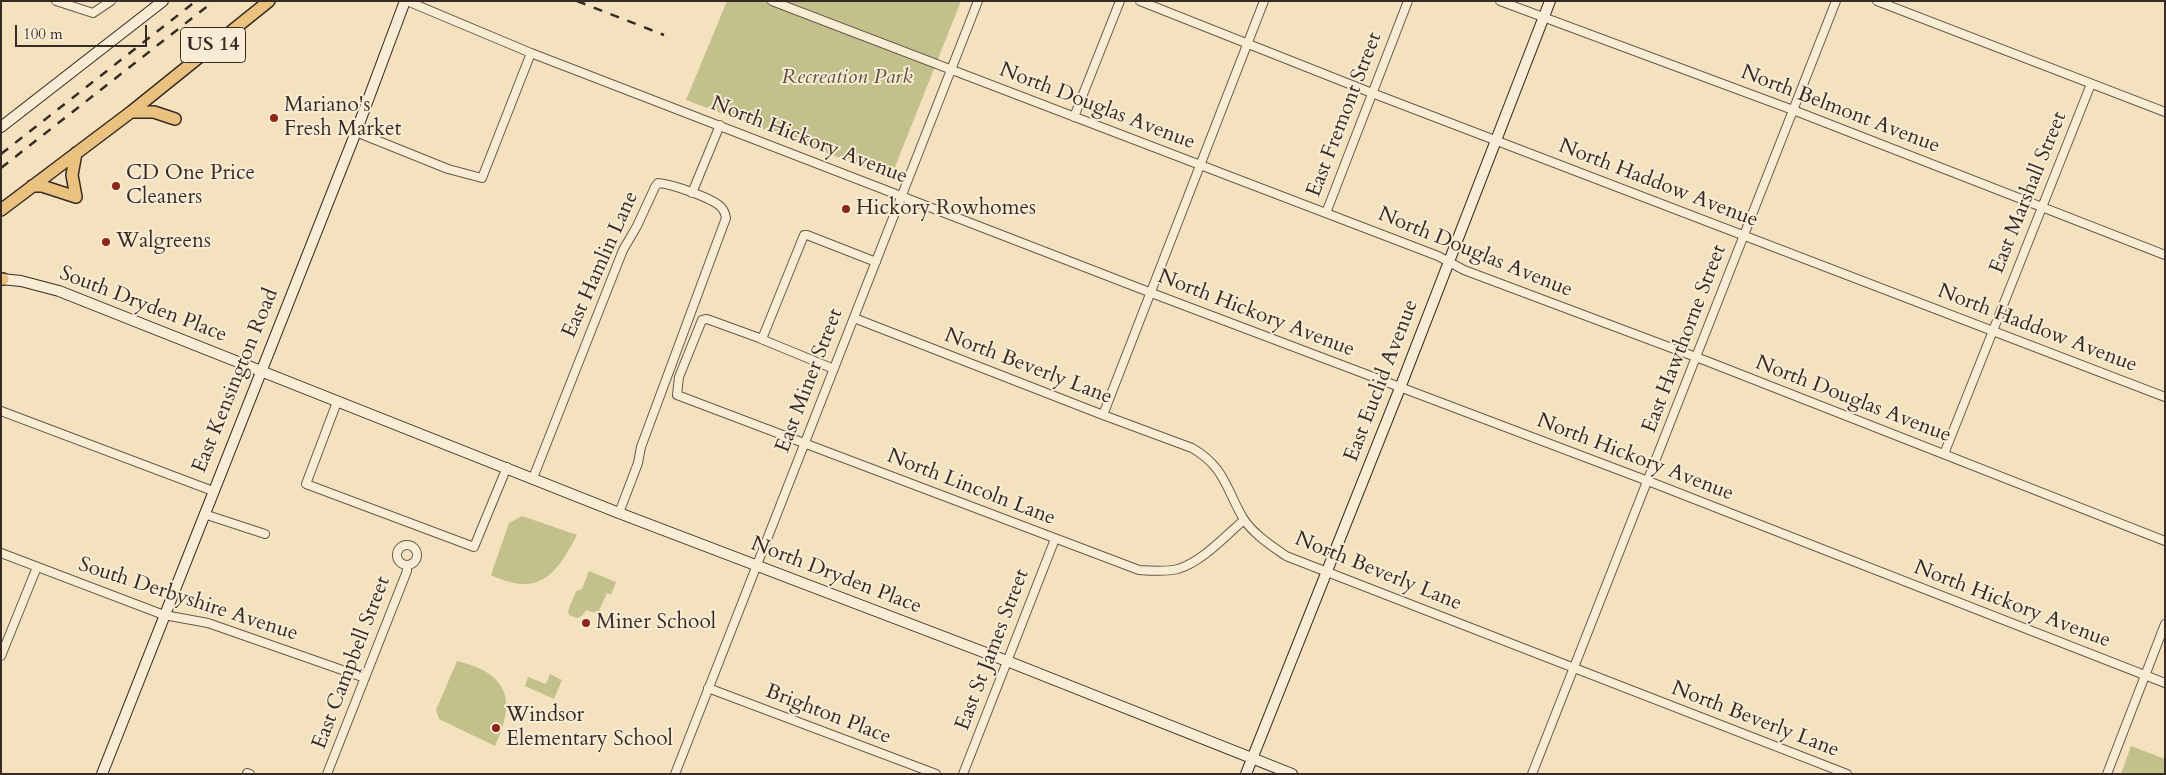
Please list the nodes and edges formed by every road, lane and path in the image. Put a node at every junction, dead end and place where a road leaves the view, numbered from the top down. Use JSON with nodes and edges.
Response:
{"nodes":[{"id":1,"x":56,"y":1,"type":"edge"},
{"id":2,"x":111,"y":1,"type":"edge"},
{"id":3,"x":163,"y":1,"type":"edge"},
{"id":4,"x":270,"y":1,"type":"edge"},
{"id":5,"x":406,"y":1,"type":"edge"},
{"id":6,"x":772,"y":1,"type":"edge"},
{"id":7,"x":978,"y":1,"type":"edge"},
{"id":8,"x":1120,"y":1,"type":"edge"},
{"id":9,"x":1140,"y":1,"type":"edge"},
{"id":10,"x":1264,"y":1,"type":"edge"},
{"id":11,"x":1408,"y":1,"type":"edge"},
{"id":12,"x":1500,"y":1,"type":"edge"},
{"id":13,"x":1550,"y":1,"type":"edge"},
{"id":14,"x":1836,"y":1,"type":"edge"},
{"id":15,"x":1877,"y":1,"type":"edge"},
{"id":16,"x":1544,"y":18,"type":"junction"},
{"id":17,"x":1247,"y":44,"type":"junction"},
{"id":18,"x":531,"y":53,"type":"junction"},
{"id":19,"x":951,"y":70,"type":"junction"},
{"id":20,"x":2091,"y":84,"type":"junction"},
{"id":21,"x":1372,"y":93,"type":"junction"},
{"id":22,"x":1793,"y":110,"type":"junction"},
{"id":23,"x":131,"y":112,"type":"junction"},
{"id":24,"x":2165,"y":112,"type":"edge"},
{"id":25,"x":1074,"y":117,"type":"junction"},
{"id":26,"x":175,"y":119,"type":"dead end"},
{"id":27,"x":720,"y":125,"type":"junction"},
{"id":28,"x":1,"y":127,"type":"edge"},
{"id":29,"x":356,"y":132,"type":"junction"},
{"id":30,"x":1496,"y":140,"type":"junction"},
{"id":31,"x":76,"y":152,"type":"junction"},
{"id":32,"x":1200,"y":165,"type":"junction"},
{"id":33,"x":32,"y":186,"type":"junction"},
{"id":34,"x":692,"y":193,"type":"junction"},
{"id":35,"x":902,"y":195,"type":"junction"},
{"id":36,"x":2041,"y":206,"type":"junction"},
{"id":37,"x":1,"y":210,"type":"edge"},
{"id":38,"x":1326,"y":213,"type":"junction"},
{"id":39,"x":1744,"y":235,"type":"junction"},
{"id":40,"x":2165,"y":255,"type":"edge"},
{"id":41,"x":876,"y":262,"type":"junction"},
{"id":42,"x":1449,"y":262,"type":"junction"},
{"id":43,"x":2,"y":279,"type":"edge"},
{"id":44,"x":1151,"y":292,"type":"junction"},
{"id":45,"x":854,"y":318,"type":"junction"},
{"id":46,"x":1993,"y":330,"type":"junction"},
{"id":47,"x":761,"y":339,"type":"junction"},
{"id":48,"x":1696,"y":357,"type":"junction"},
{"id":49,"x":834,"y":369,"type":"junction"},
{"id":50,"x":260,"y":371,"type":"junction"},
{"id":51,"x":1400,"y":388,"type":"junction"},
{"id":52,"x":2165,"y":397,"type":"edge"},
{"id":53,"x":337,"y":402,"type":"junction"},
{"id":54,"x":1,"y":412,"type":"edge"},
{"id":55,"x":1103,"y":416,"type":"junction"},
{"id":56,"x":407,"y":429,"type":"joint"},
{"id":57,"x":804,"y":444,"type":"junction"},
{"id":58,"x":1944,"y":454,"type":"junction"},
{"id":59,"x":507,"y":467,"type":"junction"},
{"id":60,"x":534,"y":478,"type":"junction"},
{"id":61,"x":1648,"y":481,"type":"junction"},
{"id":62,"x":213,"y":491,"type":"junction"},
{"id":63,"x":619,"y":513,"type":"junction"},
{"id":64,"x":204,"y":514,"type":"junction"},
{"id":65,"x":1244,"y":520,"type":"junction"},
{"id":66,"x":265,"y":534,"type":"dead end"},
{"id":67,"x":1055,"y":538,"type":"junction"},
{"id":68,"x":2165,"y":541,"type":"edge"},
{"id":69,"x":1,"y":553,"type":"edge"},
{"id":70,"x":407,"y":565,"type":"dead end"},
{"id":71,"x":757,"y":565,"type":"junction"},
{"id":72,"x":37,"y":567,"type":"junction"},
{"id":73,"x":1327,"y":571,"type":"junction"},
{"id":74,"x":164,"y":615,"type":"junction"},
{"id":75,"x":2165,"y":624,"type":"edge"},
{"id":76,"x":1,"y":656,"type":"edge"},
{"id":77,"x":1007,"y":661,"type":"junction"},
{"id":78,"x":1574,"y":668,"type":"junction"},
{"id":79,"x":2144,"y":675,"type":"junction"},
{"id":80,"x":365,"y":678,"type":"junction"},
{"id":81,"x":2165,"y":683,"type":"edge"},
{"id":82,"x":708,"y":688,"type":"junction"},
{"id":83,"x":1252,"y":758,"type":"junction"},
{"id":84,"x":102,"y":774,"type":"edge"},
{"id":85,"x":327,"y":774,"type":"edge"},
{"id":86,"x":675,"y":774,"type":"edge"},
{"id":87,"x":936,"y":774,"type":"edge"},
{"id":88,"x":963,"y":774,"type":"edge"},
{"id":89,"x":1246,"y":774,"type":"edge"},
{"id":90,"x":1292,"y":774,"type":"edge"},
{"id":91,"x":1532,"y":774,"type":"edge"},
{"id":92,"x":1847,"y":774,"type":"edge"},
{"id":93,"x":2106,"y":774,"type":"edge"}],
"edges":[{"from":1,"to":2,"type":"street"},
{"from":3,"to":28,"type":"street"},
{"from":4,"to":23,"type":"main road","number":"US 14"},
{"from":5,"to":18,"type":"street","name":"North Hickory Avenue"},
{"from":5,"to":29,"type":"street","name":"East Kensington Road"},
{"from":6,"to":19,"type":"street","name":"North Douglas Avenue"},
{"from":7,"to":19,"type":"street","name":"East Miner Street"},
{"from":8,"to":25,"type":"street"},
{"from":9,"to":17,"type":"street","name":"North Haddow Avenue"},
{"from":10,"to":17,"type":"street"},
{"from":11,"to":21,"type":"street","name":"East Fremont Street"},
{"from":12,"to":16,"type":"street","name":"North Belmont Avenue"},
{"from":13,"to":16,"type":"street","name":"East Euclid Avenue"},
{"from":14,"to":22,"type":"street","name":"East Hawthorne Street"},
{"from":15,"to":20,"type":"street"},
{"from":16,"to":22,"type":"street","name":"North Belmont Avenue"},
{"from":16,"to":30,"type":"street","name":"East Euclid Avenue"},
{"from":17,"to":21,"type":"street","name":"North Haddow Avenue"},
{"from":17,"to":32,"type":"street"},
{"from":18,"to":27,"type":"street","name":"North Hickory Avenue"},
{"from":18,"to":29,"type":"street"},
{"from":19,"to":25,"type":"street","name":"North Douglas Avenue"},
{"from":19,"to":35,"type":"street","name":"East Miner Street"},
{"from":20,"to":24,"type":"street"},
{"from":20,"to":36,"type":"street","name":"East Marshall Street"},
{"from":21,"to":30,"type":"street","name":"North Haddow Avenue"},
{"from":21,"to":38,"type":"street","name":"East Fremont Street"},
{"from":22,"to":36,"type":"street","name":"North Belmont Avenue"},
{"from":22,"to":39,"type":"street","name":"East Hawthorne Street"},
{"from":23,"to":26,"type":"main road"},
{"from":23,"to":31,"type":"main road","number":"US 14"},
{"from":25,"to":32,"type":"street","name":"North Douglas Avenue"},
{"from":27,"to":34,"type":"street"},
{"from":27,"to":35,"type":"street","name":"North Hickory Avenue"},
{"from":29,"to":50,"type":"street","name":"East Kensington Road"},
{"from":30,"to":39,"type":"street","name":"North Haddow Avenue"},
{"from":30,"to":42,"type":"street","name":"East Euclid Avenue"},
{"from":31,"to":33,"type":"main road","number":"US 14"},
{"from":31,"to":33,"type":"main road"},
{"from":32,"to":38,"type":"street","name":"North Douglas Avenue"},
{"from":32,"to":44,"type":"street"},
{"from":33,"to":37,"type":"main road","number":"US 14"},
{"from":34,"to":60,"type":"street","name":"East Hamlin Lane"},
{"from":34,"to":63,"type":"street","name":"East Hamlin Lane"},
{"from":35,"to":41,"type":"street","name":"East Miner Street"},
{"from":35,"to":44,"type":"street","name":"North Hickory Avenue"},
{"from":36,"to":40,"type":"street","name":"North Belmont Avenue"},
{"from":36,"to":46,"type":"street","name":"East Marshall Street"},
{"from":38,"to":42,"type":"street","name":"North Douglas Avenue"},
{"from":39,"to":46,"type":"street","name":"North Haddow Avenue"},
{"from":39,"to":48,"type":"street","name":"East Hawthorne Street"},
{"from":41,"to":45,"type":"street","name":"East Miner Street"},
{"from":41,"to":47,"type":"street"},
{"from":42,"to":48,"type":"street","name":"North Douglas Avenue"},
{"from":42,"to":51,"type":"street","name":"East Euclid Avenue"},
{"from":43,"to":50,"type":"street","name":"South Dryden Place"},
{"from":44,"to":51,"type":"street","name":"North Hickory Avenue"},
{"from":44,"to":55,"type":"street"},
{"from":45,"to":49,"type":"street","name":"East Miner Street"},
{"from":45,"to":55,"type":"street","name":"North Beverly Lane"},
{"from":46,"to":52,"type":"street","name":"North Haddow Avenue"},
{"from":46,"to":58,"type":"street","name":"East Marshall Street"},
{"from":47,"to":49,"type":"street"},
{"from":47,"to":57,"type":"street","name":"North Lincoln Lane"},
{"from":48,"to":58,"type":"street","name":"North Douglas Avenue"},
{"from":48,"to":61,"type":"street","name":"East Hawthorne Street"},
{"from":49,"to":57,"type":"street","name":"East Miner Street"},
{"from":50,"to":53,"type":"street","name":"South Dryden Place"},
{"from":50,"to":62,"type":"street","name":"East Kensington Road"},
{"from":51,"to":61,"type":"street","name":"North Hickory Avenue"},
{"from":51,"to":73,"type":"street","name":"East Euclid Avenue"},
{"from":53,"to":56,"type":"street","name":"South Dryden Place"},
{"from":53,"to":59,"type":"street"},
{"from":54,"to":62,"type":"street"},
{"from":55,"to":65,"type":"street","name":"North Beverly Lane"},
{"from":56,"to":59,"type":"street","name":"North Dryden Place"},
{"from":57,"to":67,"type":"street","name":"North Lincoln Lane"},
{"from":57,"to":71,"type":"street","name":"East Miner Street"},
{"from":58,"to":68,"type":"street","name":"North Douglas Avenue"},
{"from":59,"to":60,"type":"street","name":"North Dryden Place"},
{"from":60,"to":63,"type":"street","name":"North Dryden Place"},
{"from":61,"to":78,"type":"street","name":"East Hawthorne Street"},
{"from":61,"to":79,"type":"street","name":"North Hickory Avenue"},
{"from":62,"to":64,"type":"street","name":"East Kensington Road"},
{"from":63,"to":71,"type":"street","name":"North Dryden Place"},
{"from":64,"to":66,"type":"street"},
{"from":64,"to":74,"type":"street","name":"East Kensington Road"},
{"from":65,"to":67,"type":"street","name":"North Lincoln Lane"},
{"from":65,"to":73,"type":"street","name":"North Beverly Lane"},
{"from":67,"to":77,"type":"street","name":"East St James Street"},
{"from":69,"to":72,"type":"street","name":"South Derbyshire Avenue"},
{"from":70,"to":80,"type":"street","name":"East Campbell Street"},
{"from":71,"to":77,"type":"street","name":"North Dryden Place"},
{"from":71,"to":82,"type":"street","name":"East Miner Street"},
{"from":72,"to":74,"type":"street","name":"South Derbyshire Avenue"},
{"from":72,"to":76,"type":"street"},
{"from":73,"to":78,"type":"street","name":"North Beverly Lane"},
{"from":73,"to":83,"type":"street","name":"East Euclid Avenue"},
{"from":74,"to":80,"type":"street","name":"South Derbyshire Avenue"},
{"from":74,"to":84,"type":"street","name":"East Kensington Road"},
{"from":75,"to":79,"type":"street"},
{"from":77,"to":83,"type":"street","name":"North Dryden Place"},
{"from":77,"to":88,"type":"street","name":"East St James Street"},
{"from":78,"to":91,"type":"street","name":"East Hawthorne Street"},
{"from":78,"to":92,"type":"street","name":"North Beverly Lane"},
{"from":79,"to":81,"type":"street","name":"North Hickory Avenue"},
{"from":79,"to":93,"type":"street"},
{"from":80,"to":85,"type":"street","name":"East Campbell Street"},
{"from":82,"to":86,"type":"street","name":"East Miner Street"},
{"from":82,"to":87,"type":"street","name":"Brighton Place"},
{"from":83,"to":89,"type":"street","name":"East Euclid Avenue"},
{"from":83,"to":90,"type":"street","name":"North Dryden Place"}]}
